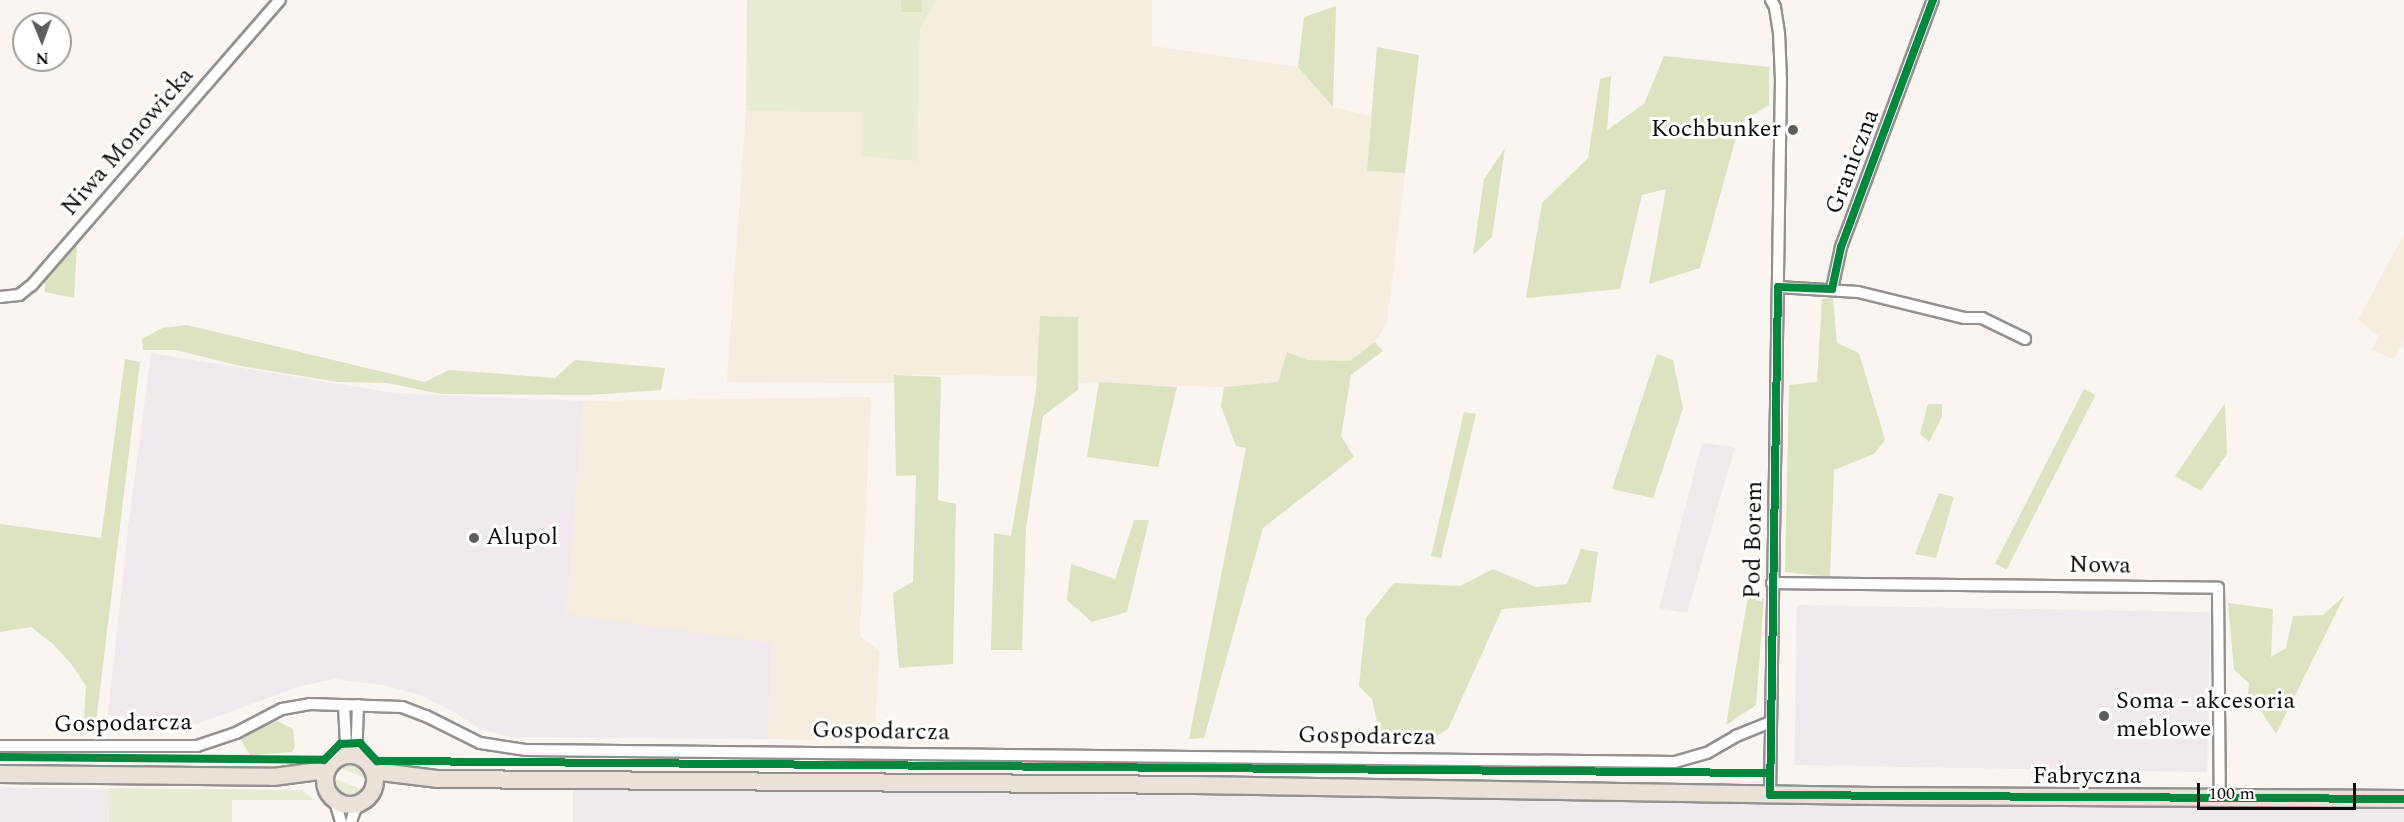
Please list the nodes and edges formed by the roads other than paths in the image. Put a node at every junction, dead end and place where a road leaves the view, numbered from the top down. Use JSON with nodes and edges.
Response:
{"nodes":[{"id":1,"x":280,"y":0,"type":"edge"},
{"id":2,"x":1771,"y":0,"type":"edge"},
{"id":3,"x":1933,"y":0,"type":"edge"},
{"id":4,"x":1778,"y":287,"type":"junction"},
{"id":5,"x":1833,"y":289,"type":"junction"},
{"id":6,"x":0,"y":297,"type":"edge"},
{"id":7,"x":2025,"y":339,"type":"dead end"},
{"id":8,"x":1772,"y":584,"type":"junction"},
{"id":9,"x":344,"y":705,"type":"junction"},
{"id":10,"x":358,"y":705,"type":"junction"},
{"id":11,"x":1770,"y":722,"type":"junction"},
{"id":12,"x":0,"y":746,"type":"edge"},
{"id":13,"x":367,"y":763,"type":"junction"},
{"id":14,"x":333,"y":764,"type":"junction"},
{"id":15,"x":0,"y":774,"type":"edge"},
{"id":16,"x":273,"y":777,"type":"junction"},
{"id":17,"x":437,"y":779,"type":"junction"},
{"id":18,"x":374,"y":789,"type":"junction"},
{"id":19,"x":330,"y":794,"type":"junction"},
{"id":20,"x":1770,"y":795,"type":"junction"},
{"id":21,"x":2220,"y":797,"type":"junction"},
{"id":22,"x":2404,"y":799,"type":"edge"},
{"id":23,"x":359,"y":804,"type":"junction"},
{"id":24,"x":341,"y":822,"type":"edge"},
{"id":25,"x":351,"y":822,"type":"edge"}],
"edges":[{"from":1,"to":6,"type":"street","name":"Niwa Monowicka"},
{"from":2,"to":4,"type":"street","name":"Pod Borem"},
{"from":3,"to":5,"type":"street","name":"Graniczna"},
{"from":4,"to":5,"type":"street"},
{"from":4,"to":8,"type":"street","name":"Pod Borem"},
{"from":5,"to":7,"type":"street"},
{"from":8,"to":11,"type":"street","name":"Pod Borem"},
{"from":8,"to":21,"type":"street","name":"Nowa"},
{"from":9,"to":10,"type":"street","name":"Gospodarcza"},
{"from":9,"to":12,"type":"street","name":"Gospodarcza"},
{"from":9,"to":14,"type":"street"},
{"from":10,"to":11,"type":"street","name":"Gospodarcza"},
{"from":10,"to":13,"type":"street"},
{"from":11,"to":20,"type":"street","name":"Pod Borem"},
{"from":13,"to":14,"type":"main road"},
{"from":13,"to":17,"type":"main road","name":"Fabryczna"},
{"from":13,"to":18,"type":"main road"},
{"from":14,"to":16,"type":"main road"},
{"from":14,"to":19,"type":"main road"},
{"from":15,"to":16,"type":"main road"},
{"from":16,"to":19,"type":"main road"},
{"from":17,"to":18,"type":"main road","name":"Fabryczna"},
{"from":17,"to":20,"type":"main road","name":"Fabryczna"},
{"from":18,"to":23,"type":"main road"},
{"from":19,"to":23,"type":"main road"},
{"from":19,"to":24,"type":"street"},
{"from":20,"to":21,"type":"main road","name":"Fabryczna"},
{"from":21,"to":22,"type":"main road","name":"Fabryczna"},
{"from":23,"to":25,"type":"street"}]}
